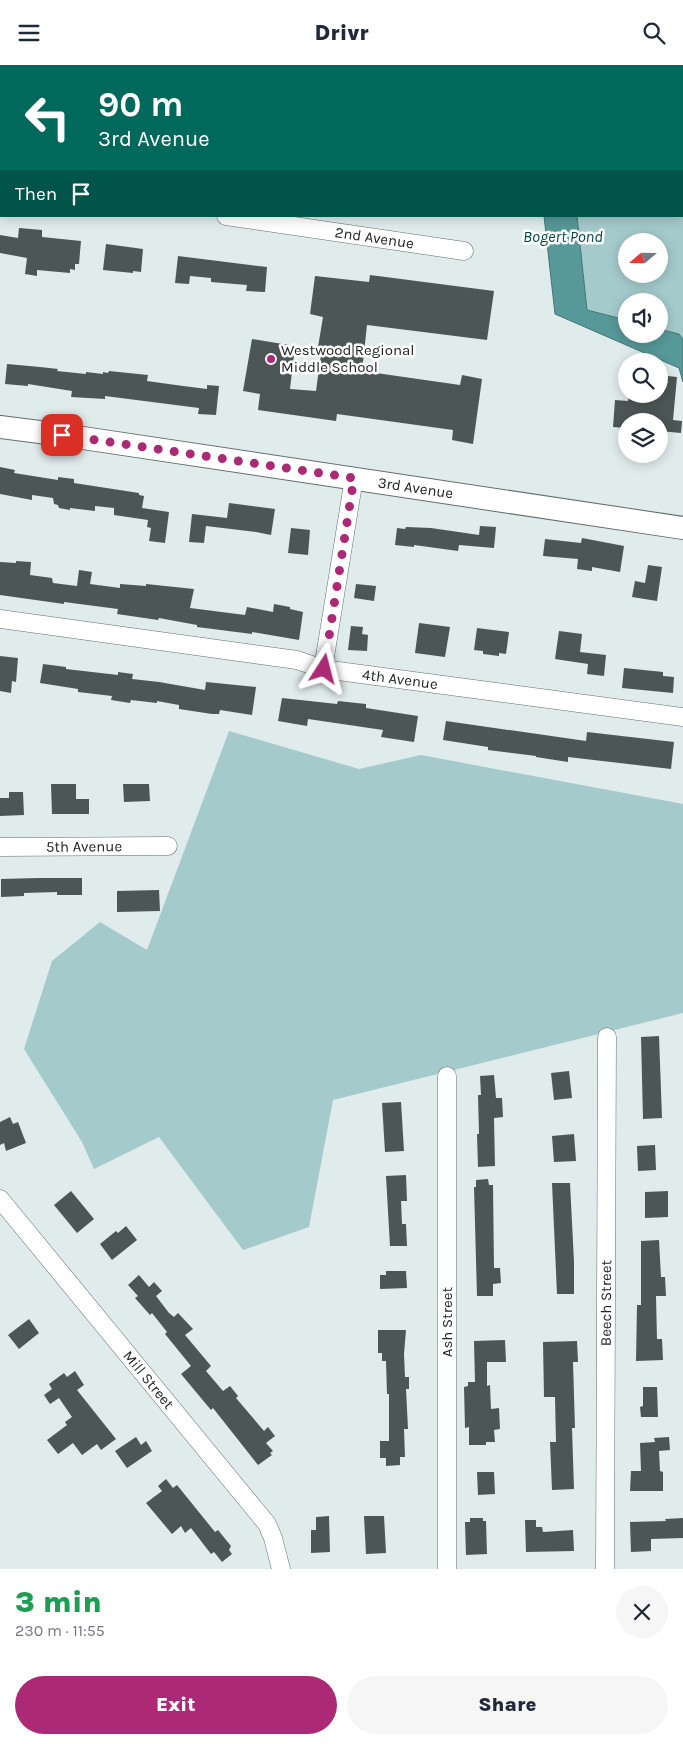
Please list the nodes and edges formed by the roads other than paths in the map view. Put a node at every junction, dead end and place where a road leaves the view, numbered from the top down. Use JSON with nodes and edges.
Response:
{"nodes":[{"id":1,"x":233,"y":217,"type":"edge"},
{"id":2,"x":464,"y":251,"type":"dead end"},
{"id":3,"x":0,"y":427,"type":"edge"},
{"id":4,"x":354,"y":478,"type":"junction"},
{"id":5,"x":683,"y":528,"type":"edge"},
{"id":6,"x":0,"y":619,"type":"edge"},
{"id":7,"x":324,"y":669,"type":"junction"},
{"id":8,"x":683,"y":717,"type":"edge"},
{"id":9,"x":168,"y":846,"type":"dead end"},
{"id":10,"x":0,"y":847,"type":"edge"},
{"id":11,"x":607,"y":1037,"type":"dead end"},
{"id":12,"x":447,"y":1076,"type":"dead end"},
{"id":13,"x":0,"y":1199,"type":"edge"},
{"id":14,"x":281,"y":1569,"type":"edge"},
{"id":15,"x":447,"y":1569,"type":"edge"},
{"id":16,"x":605,"y":1569,"type":"edge"}],
"edges":[{"from":1,"to":2,"type":"street","name":"2nd Avenue"},
{"from":3,"to":4,"type":"main road","name":"3rd Avenue"},
{"from":4,"to":5,"type":"main road","name":"3rd Avenue"},
{"from":4,"to":7,"type":"street"},
{"from":6,"to":7,"type":"street","name":"4th Avenue"},
{"from":7,"to":8,"type":"street","name":"4th Avenue"},
{"from":9,"to":10,"type":"street","name":"5th Avenue"},
{"from":11,"to":16,"type":"street","name":"Beech Street"},
{"from":12,"to":15,"type":"street","name":"Ash Street"},
{"from":13,"to":14,"type":"street","name":"Mill Street"}]}
